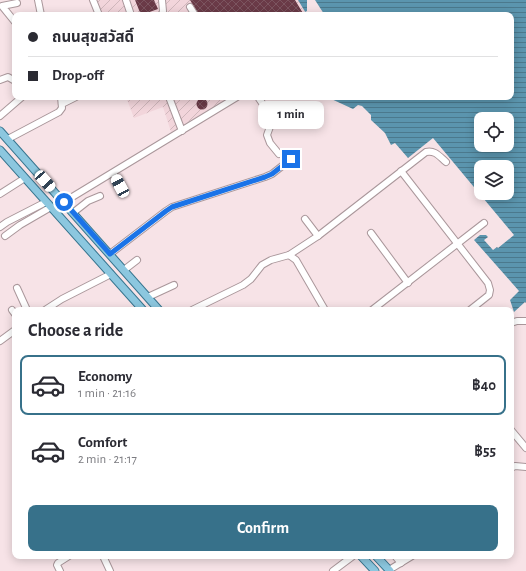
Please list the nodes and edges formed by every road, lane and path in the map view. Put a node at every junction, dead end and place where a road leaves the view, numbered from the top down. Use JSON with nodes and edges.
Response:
{"nodes":[{"id":1,"x":38,"y":0,"type":"edge"},
{"id":2,"x":93,"y":0,"type":"edge"},
{"id":3,"x":126,"y":0,"type":"edge"},
{"id":4,"x":162,"y":0,"type":"edge"},
{"id":5,"x":17,"y":3,"type":"dead end"},
{"id":6,"x":190,"y":7,"type":"dead end"},
{"id":7,"x":40,"y":12,"type":"edge"},
{"id":8,"x":98,"y":12,"type":"edge"},
{"id":9,"x":130,"y":12,"type":"edge"},
{"id":10,"x":163,"y":12,"type":"edge"},
{"id":11,"x":193,"y":12,"type":"edge"},
{"id":12,"x":12,"y":18,"type":"edge"},
{"id":13,"x":12,"y":79,"type":"edge"},
{"id":14,"x":0,"y":80,"type":"edge"},
{"id":15,"x":18,"y":100,"type":"edge"},
{"id":16,"x":62,"y":100,"type":"edge"},
{"id":17,"x":170,"y":100,"type":"edge"},
{"id":18,"x":232,"y":100,"type":"edge"},
{"id":19,"x":260,"y":100,"type":"edge"},
{"id":20,"x":1,"y":114,"type":"edge"},
{"id":21,"x":0,"y":131,"type":"edge"},
{"id":22,"x":182,"y":131,"type":"junction"},
{"id":23,"x":8,"y":140,"type":"junction"},
{"id":24,"x":0,"y":150,"type":"edge"},
{"id":25,"x":279,"y":154,"type":"dead end"},
{"id":26,"x":291,"y":159,"type":"dead end"},
{"id":27,"x":446,"y":162,"type":"dead end"},
{"id":28,"x":401,"y":171,"type":"junction"},
{"id":29,"x":113,"y":173,"type":"junction"},
{"id":30,"x":25,"y":178,"type":"junction"},
{"id":31,"x":120,"y":186,"type":"dead end"},
{"id":32,"x":0,"y":194,"type":"edge"},
{"id":33,"x":100,"y":196,"type":"dead end"},
{"id":34,"x":64,"y":202,"type":"junction"},
{"id":35,"x":48,"y":204,"type":"junction"},
{"id":36,"x":74,"y":212,"type":"junction"},
{"id":37,"x":0,"y":219,"type":"edge"},
{"id":38,"x":305,"y":219,"type":"dead end"},
{"id":39,"x":7,"y":222,"type":"junction"},
{"id":40,"x":484,"y":223,"type":"dead end"},
{"id":41,"x":0,"y":227,"type":"edge"},
{"id":42,"x":371,"y":233,"type":"dead end"},
{"id":43,"x":5,"y":236,"type":"dead end"},
{"id":44,"x":318,"y":236,"type":"junction"},
{"id":45,"x":458,"y":243,"type":"junction"},
{"id":46,"x":110,"y":254,"type":"junction"},
{"id":47,"x":289,"y":255,"type":"junction"},
{"id":48,"x":137,"y":260,"type":"dead end"},
{"id":49,"x":124,"y":270,"type":"junction"},
{"id":50,"x":111,"y":274,"type":"junction"},
{"id":51,"x":408,"y":283,"type":"junction"},
{"id":52,"x":174,"y":285,"type":"dead end"},
{"id":53,"x":17,"y":288,"type":"dead end"},
{"id":54,"x":148,"y":297,"type":"junction"},
{"id":55,"x":26,"y":307,"type":"edge"},
{"id":56,"x":50,"y":307,"type":"edge"},
{"id":57,"x":140,"y":307,"type":"edge"},
{"id":58,"x":156,"y":307,"type":"edge"},
{"id":59,"x":198,"y":307,"type":"edge"},
{"id":60,"x":323,"y":307,"type":"edge"},
{"id":61,"x":376,"y":307,"type":"edge"},
{"id":62,"x":474,"y":307,"type":"edge"},
{"id":63,"x":526,"y":321,"type":"edge"},
{"id":64,"x":514,"y":322,"type":"edge"},
{"id":65,"x":12,"y":332,"type":"edge"},
{"id":66,"x":0,"y":341,"type":"edge"},
{"id":67,"x":514,"y":434,"type":"edge"},
{"id":68,"x":526,"y":448,"type":"edge"},
{"id":69,"x":514,"y":465,"type":"edge"},
{"id":70,"x":526,"y":467,"type":"edge"},
{"id":71,"x":64,"y":559,"type":"edge"},
{"id":72,"x":104,"y":559,"type":"edge"},
{"id":73,"x":349,"y":559,"type":"edge"},
{"id":74,"x":364,"y":559,"type":"edge"},
{"id":75,"x":379,"y":559,"type":"edge"},
{"id":76,"x":397,"y":559,"type":"edge"},
{"id":77,"x":407,"y":559,"type":"edge"},
{"id":78,"x":400,"y":563,"type":"junction"},
{"id":79,"x":60,"y":571,"type":"edge"},
{"id":80,"x":110,"y":571,"type":"edge"},
{"id":81,"x":333,"y":571,"type":"edge"},
{"id":82,"x":375,"y":571,"type":"edge"},
{"id":83,"x":389,"y":571,"type":"edge"}],
"edges":[{"from":1,"to":7,"type":"street"},
{"from":2,"to":8,"type":"street"},
{"from":3,"to":9,"type":"street"},
{"from":4,"to":10,"type":"street"},
{"from":5,"to":12,"type":"street"},
{"from":6,"to":11,"type":"street"},
{"from":13,"to":14,"type":"street"},
{"from":15,"to":20,"type":"street"},
{"from":16,"to":23,"type":"street"},
{"from":17,"to":22,"type":"street"},
{"from":18,"to":22,"type":"street"},
{"from":19,"to":25,"type":"street"},
{"from":21,"to":23,"type":"main road"},
{"from":22,"to":29,"type":"street"},
{"from":23,"to":34,"type":"main road"},
{"from":24,"to":30,"type":"main road"},
{"from":26,"to":46,"type":"street"},
{"from":27,"to":28,"type":"street"},
{"from":28,"to":44,"type":"street"},
{"from":28,"to":45,"type":"street"},
{"from":29,"to":31,"type":"street"},
{"from":29,"to":34,"type":"street"},
{"from":30,"to":32,"type":"street"},
{"from":30,"to":35,"type":"main road"},
{"from":33,"to":36,"type":"street"},
{"from":34,"to":36,"type":"main road"},
{"from":35,"to":39,"type":"street"},
{"from":35,"to":43,"type":"street"},
{"from":35,"to":50,"type":"main road"},
{"from":36,"to":46,"type":"main road"},
{"from":37,"to":39,"type":"street"},
{"from":38,"to":44,"type":"street"},
{"from":39,"to":41,"type":"street"},
{"from":40,"to":45,"type":"street"},
{"from":42,"to":51,"type":"street"},
{"from":44,"to":47,"type":"street"},
{"from":45,"to":51,"type":"street"},
{"from":45,"to":62,"type":"street"},
{"from":46,"to":49,"type":"main road"},
{"from":47,"to":59,"type":"street"},
{"from":47,"to":60,"type":"street"},
{"from":48,"to":49,"type":"street"},
{"from":49,"to":54,"type":"main road"},
{"from":50,"to":56,"type":"street"},
{"from":50,"to":57,"type":"main road"},
{"from":51,"to":61,"type":"street"},
{"from":52,"to":54,"type":"street"},
{"from":53,"to":55,"type":"street"},
{"from":54,"to":58,"type":"main road"},
{"from":63,"to":64,"type":"street"},
{"from":65,"to":66,"type":"street"},
{"from":67,"to":68,"type":"street"},
{"from":69,"to":70,"type":"street"},
{"from":71,"to":79,"type":"street"},
{"from":72,"to":80,"type":"street"},
{"from":73,"to":81,"type":"street"},
{"from":74,"to":82,"type":"main road"},
{"from":75,"to":83,"type":"main road"},
{"from":76,"to":78,"type":"street"},
{"from":77,"to":78,"type":"street"},
{"from":78,"to":83,"type":"street"}]}
